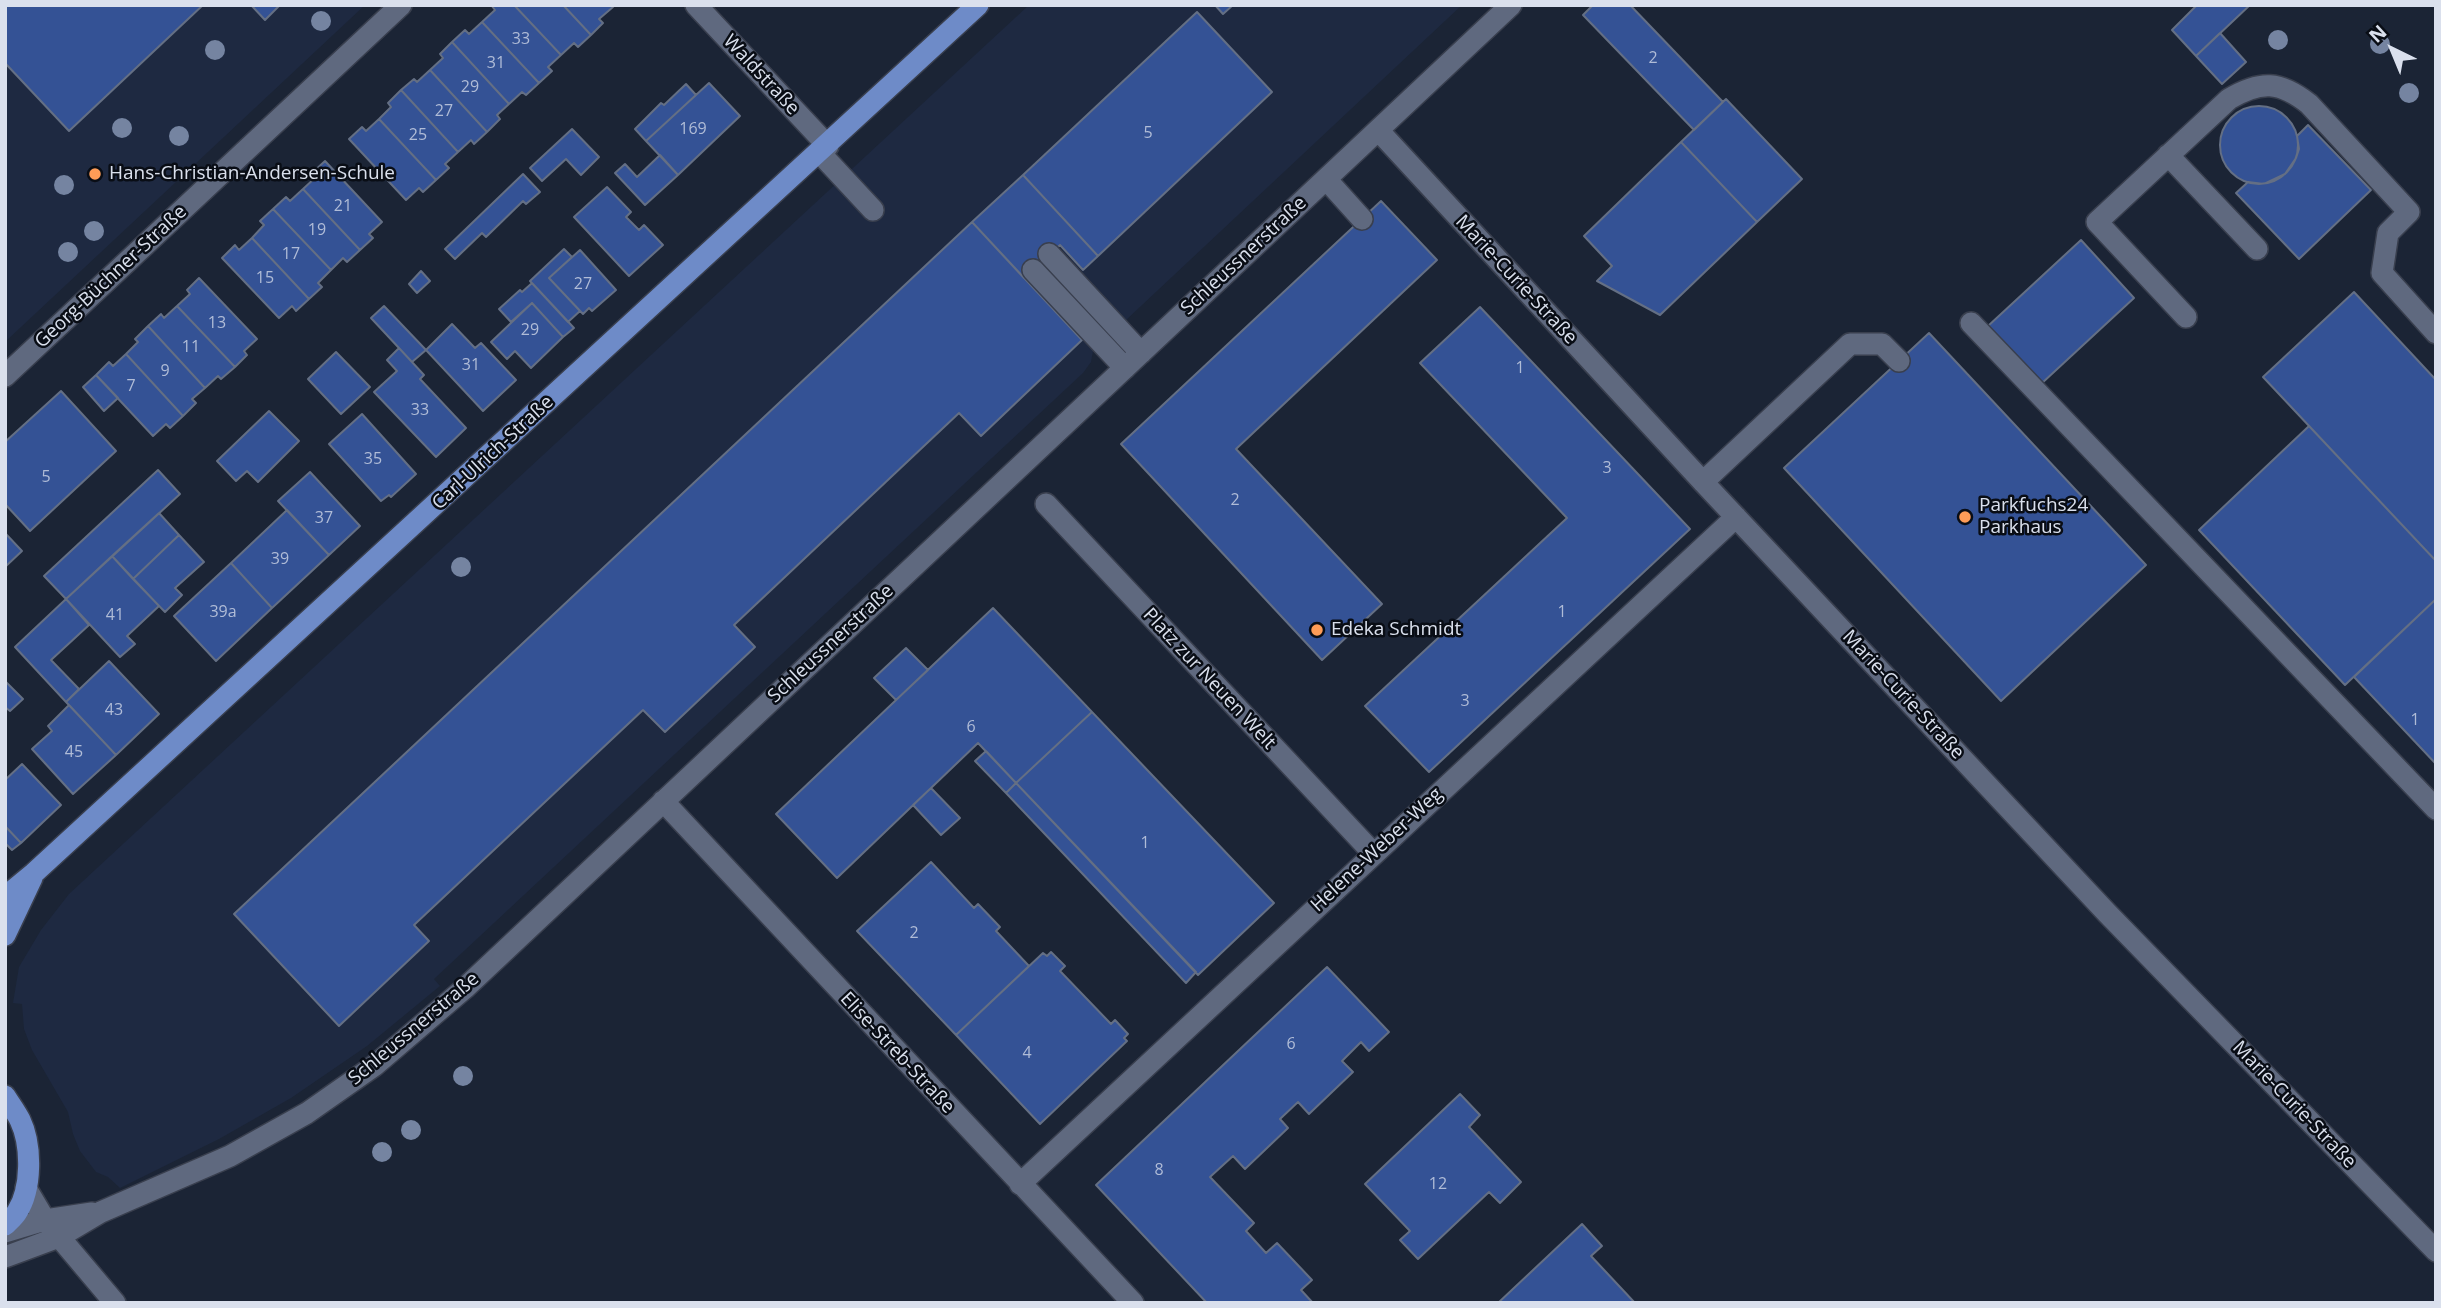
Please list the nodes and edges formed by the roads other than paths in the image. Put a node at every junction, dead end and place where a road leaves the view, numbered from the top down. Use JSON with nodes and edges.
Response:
{"nodes":[{"id":1,"x":401,"y":5,"type":"edge"},
{"id":2,"x":696,"y":5,"type":"edge"},
{"id":3,"x":978,"y":5,"type":"edge"},
{"id":4,"x":1511,"y":5,"type":"edge"},
{"id":5,"x":1378,"y":130,"type":"junction"},
{"id":6,"x":824,"y":149,"type":"junction"},
{"id":7,"x":2168,"y":155,"type":"junction"},
{"id":8,"x":1326,"y":180,"type":"junction"},
{"id":9,"x":873,"y":211,"type":"dead end"},
{"id":10,"x":1362,"y":219,"type":"dead end"},
{"id":11,"x":2258,"y":249,"type":"dead end"},
{"id":12,"x":1049,"y":254,"type":"dead end"},
{"id":13,"x":1033,"y":270,"type":"dead end"},
{"id":14,"x":2186,"y":317,"type":"dead end"},
{"id":15,"x":1971,"y":323,"type":"dead end"},
{"id":16,"x":2436,"y":333,"type":"edge"},
{"id":17,"x":1141,"y":353,"type":"junction"},
{"id":18,"x":1899,"y":361,"type":"dead end"},
{"id":19,"x":1125,"y":368,"type":"junction"},
{"id":20,"x":5,"y":376,"type":"edge"},
{"id":21,"x":1703,"y":482,"type":"junction"},
{"id":22,"x":1046,"y":504,"type":"dead end"},
{"id":23,"x":1736,"y":517,"type":"junction"},
{"id":24,"x":663,"y":801,"type":"junction"},
{"id":25,"x":2436,"y":809,"type":"edge"},
{"id":26,"x":1373,"y":853,"type":"junction"},
{"id":27,"x":34,"y":873,"type":"junction"},
{"id":28,"x":5,"y":887,"type":"edge"},
{"id":29,"x":5,"y":897,"type":"edge"},
{"id":30,"x":5,"y":935,"type":"edge"},
{"id":31,"x":5,"y":1097,"type":"edge"},
{"id":32,"x":1020,"y":1184,"type":"junction"},
{"id":33,"x":26,"y":1188,"type":"junction"},
{"id":34,"x":100,"y":1212,"type":"junction"},
{"id":35,"x":45,"y":1220,"type":"junction"},
{"id":36,"x":5,"y":1225,"type":"edge"},
{"id":37,"x":5,"y":1232,"type":"edge"},
{"id":38,"x":59,"y":1237,"type":"junction"},
{"id":39,"x":2436,"y":1251,"type":"edge"},
{"id":40,"x":5,"y":1256,"type":"edge"},
{"id":41,"x":116,"y":1303,"type":"edge"},
{"id":42,"x":1133,"y":1303,"type":"edge"}],
"edges":[{"from":1,"to":20,"type":"street","name":"Georg-Büchner-Straße"},
{"from":2,"to":6,"type":"street","name":"Waldstraße"},
{"from":3,"to":6,"type":"main road","name":"Carl-Ulrich-Straße"},
{"from":4,"to":5,"type":"street","name":"Schleussnerstraße"},
{"from":5,"to":8,"type":"street","name":"Schleussnerstraße"},
{"from":5,"to":21,"type":"street","name":"Marie-Curie-Straße"},
{"from":6,"to":9,"type":"street","name":"Waldstraße"},
{"from":6,"to":27,"type":"main road","name":"Carl-Ulrich-Straße"},
{"from":7,"to":11,"type":"street"},
{"from":7,"to":14,"type":"street"},
{"from":7,"to":16,"type":"street"},
{"from":8,"to":10,"type":"street"},
{"from":8,"to":17,"type":"street","name":"Schleussnerstraße"},
{"from":12,"to":17,"type":"street"},
{"from":13,"to":19,"type":"street"},
{"from":15,"to":25,"type":"street"},
{"from":17,"to":19,"type":"street","name":"Schleussnerstraße"},
{"from":18,"to":21,"type":"street"},
{"from":19,"to":24,"type":"street","name":"Schleussnerstraße"},
{"from":21,"to":23,"type":"street","name":"Marie-Curie-Straße"},
{"from":22,"to":26,"type":"street","name":"Platz zur Neuen Welt"},
{"from":23,"to":26,"type":"street","name":"Helene-Weber-Weg"},
{"from":23,"to":39,"type":"street","name":"Marie-Curie-Straße"},
{"from":24,"to":32,"type":"street","name":"Elise-Streb-Straße"},
{"from":24,"to":34,"type":"street","name":"Schleussnerstraße"},
{"from":26,"to":32,"type":"street","name":"Helene-Weber-Weg"},
{"from":27,"to":28,"type":"street"},
{"from":27,"to":29,"type":"main road","name":"Carl-Ulrich-Straße"},
{"from":27,"to":30,"type":"main road"},
{"from":31,"to":33,"type":"main road"},
{"from":32,"to":42,"type":"street","name":"Elise-Streb-Straße"},
{"from":33,"to":35,"type":"street"},
{"from":33,"to":36,"type":"main road"},
{"from":34,"to":35,"type":"street","name":"Schleussnerstraße"},
{"from":34,"to":38,"type":"street","name":"Schleussnerstraße"},
{"from":35,"to":37,"type":"street","name":"Schleussnerstraße"},
{"from":35,"to":38,"type":"street"},
{"from":38,"to":40,"type":"street","name":"Schleussnerstraße"},
{"from":38,"to":41,"type":"street"}]}
